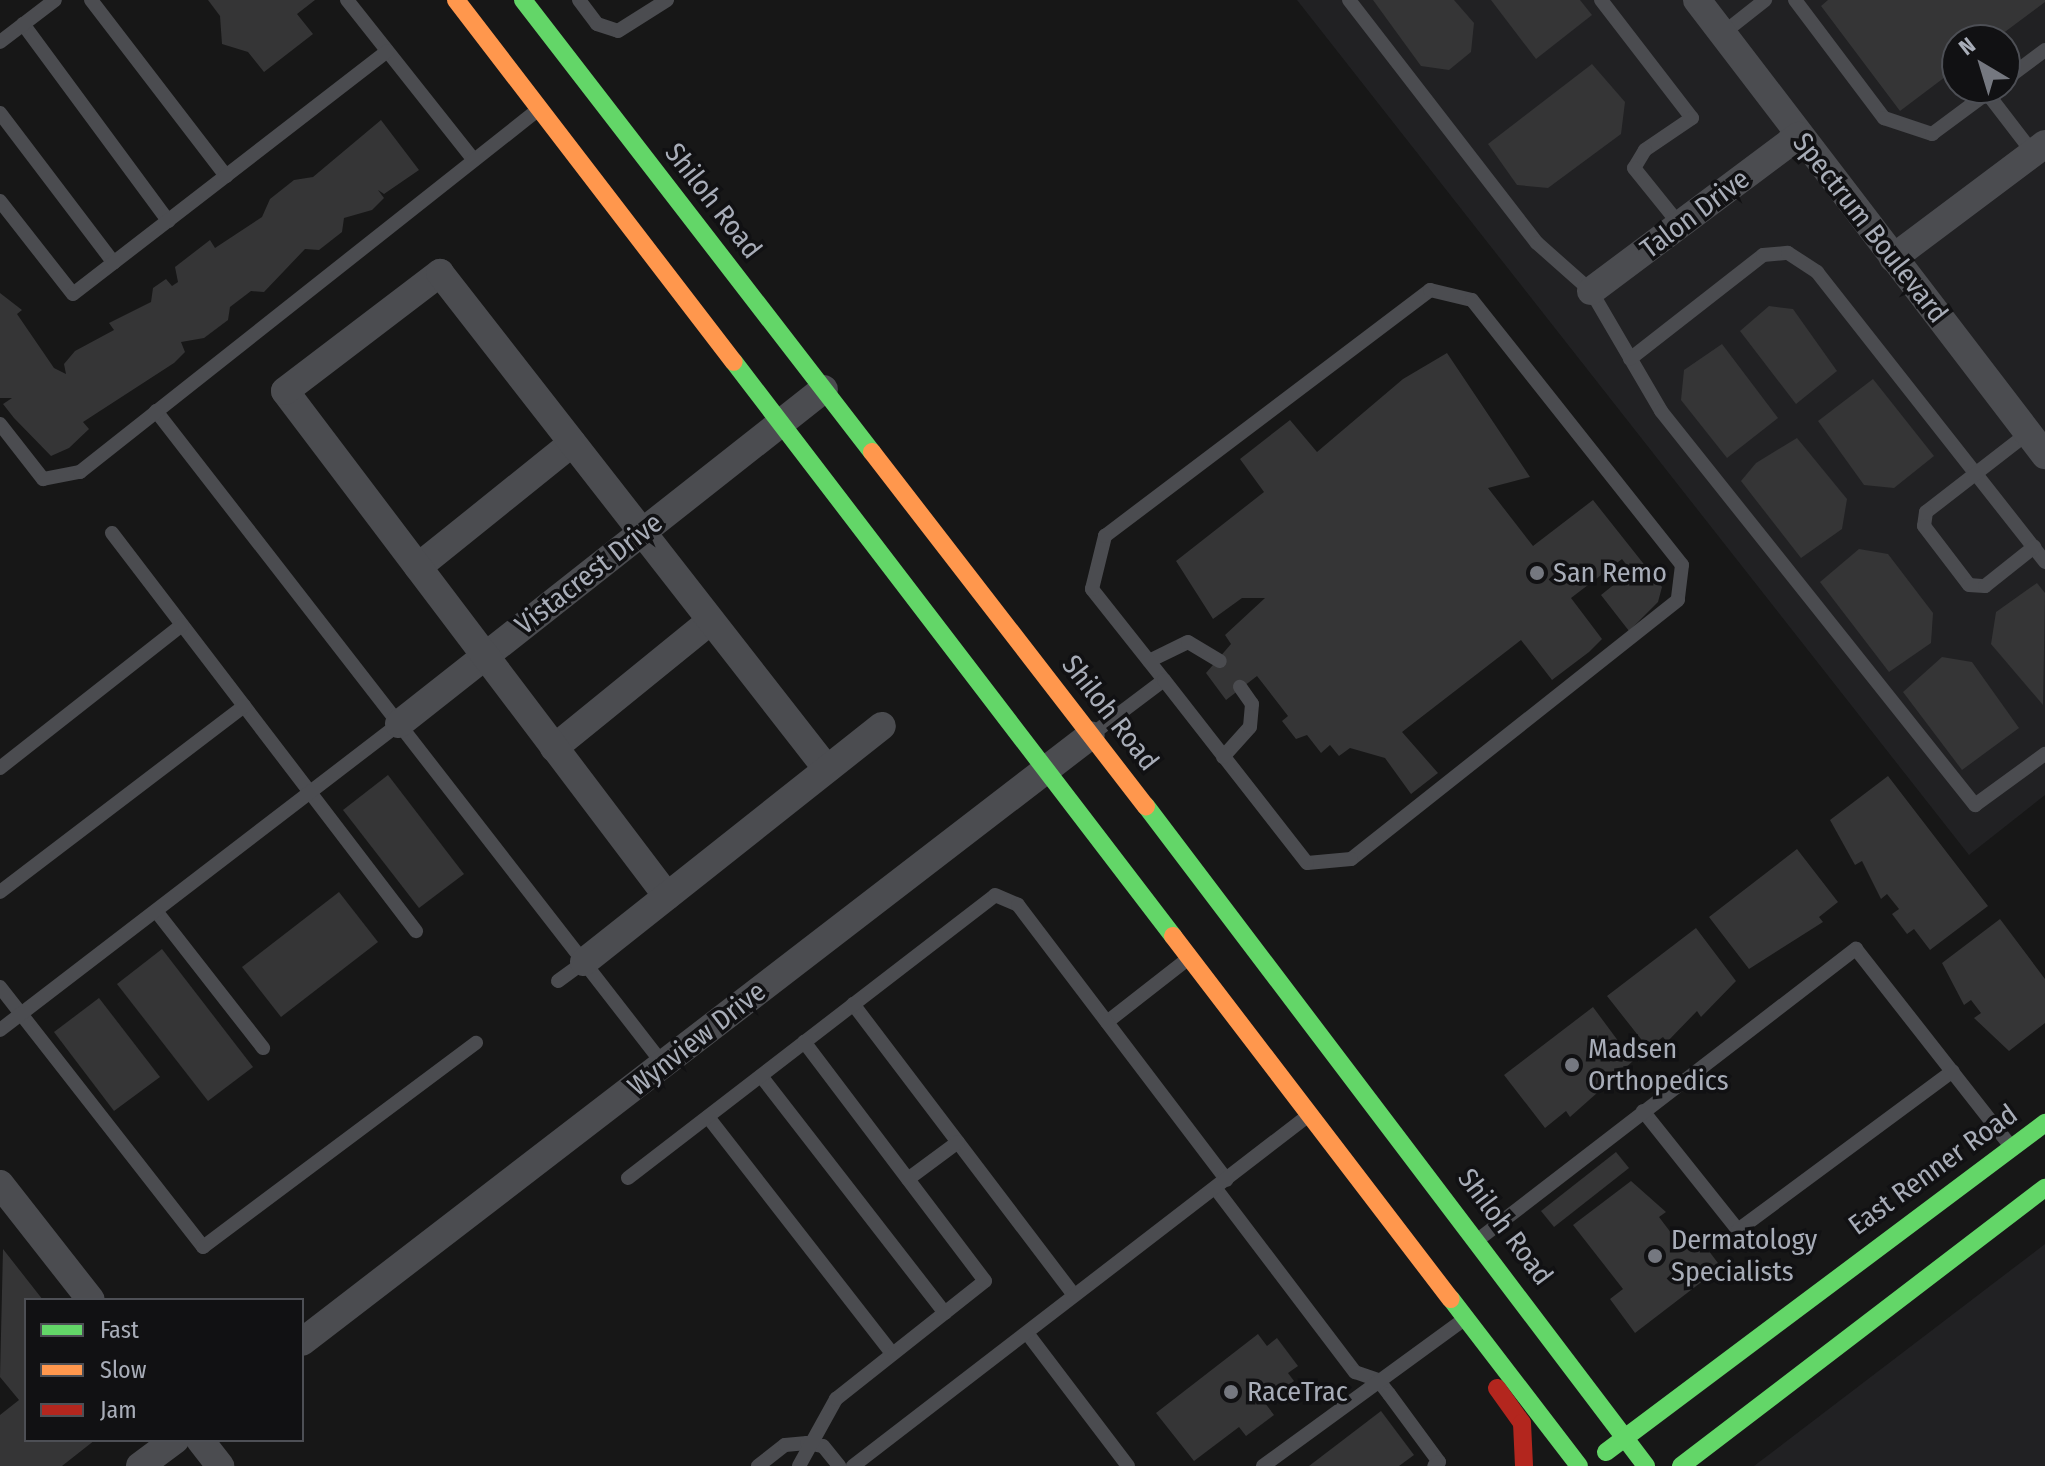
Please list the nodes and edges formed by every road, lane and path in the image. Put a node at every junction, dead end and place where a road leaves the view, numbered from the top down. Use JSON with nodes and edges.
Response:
{"nodes":[{"id":1,"x":55,"y":0,"type":"edge"},
{"id":2,"x":91,"y":0,"type":"edge"},
{"id":3,"x":347,"y":0,"type":"edge"},
{"id":4,"x":456,"y":0,"type":"edge"},
{"id":5,"x":523,"y":0,"type":"edge"},
{"id":6,"x":579,"y":0,"type":"edge"},
{"id":7,"x":667,"y":0,"type":"edge"},
{"id":8,"x":1349,"y":0,"type":"edge"},
{"id":9,"x":1601,"y":0,"type":"edge"},
{"id":10,"x":1697,"y":0,"type":"edge"},
{"id":11,"x":1765,"y":0,"type":"edge"},
{"id":12,"x":1795,"y":0,"type":"edge"},
{"id":13,"x":23,"y":24,"type":"junction"},
{"id":14,"x":1722,"y":34,"type":"junction"},
{"id":15,"x":0,"y":42,"type":"edge"},
{"id":16,"x":2045,"y":50,"type":"edge"},
{"id":17,"x":387,"y":51,"type":"junction"},
{"id":18,"x":2021,"y":68,"type":"edge"},
{"id":19,"x":582,"y":76,"type":"junction"},
{"id":20,"x":1972,"y":104,"type":"edge"},
{"id":21,"x":2001,"y":104,"type":"edge"},
{"id":22,"x":540,"y":108,"type":"junction"},
{"id":23,"x":0,"y":113,"type":"edge"},
{"id":24,"x":1798,"y":136,"type":"junction"},
{"id":25,"x":2039,"y":148,"type":"edge"},
{"id":26,"x":474,"y":160,"type":"junction"},
{"id":27,"x":226,"y":176,"type":"junction"},
{"id":28,"x":0,"y":201,"type":"edge"},
{"id":29,"x":168,"y":221,"type":"junction"},
{"id":30,"x":1680,"y":225,"type":"junction"},
{"id":31,"x":1893,"y":258,"type":"junction"},
{"id":32,"x":114,"y":263,"type":"junction"},
{"id":33,"x":1591,"y":291,"type":"junction"},
{"id":34,"x":1630,"y":359,"type":"junction"},
{"id":35,"x":824,"y":389,"type":"junction"},
{"id":36,"x":156,"y":411,"type":"junction"},
{"id":37,"x":0,"y":424,"type":"edge"},
{"id":38,"x":779,"y":424,"type":"junction"},
{"id":39,"x":572,"y":443,"type":"junction"},
{"id":40,"x":2036,"y":444,"type":"edge"},
{"id":41,"x":1975,"y":473,"type":"junction"},
{"id":42,"x":112,"y":533,"type":"dead end"},
{"id":43,"x":640,"y":534,"type":"junction"},
{"id":44,"x":2034,"y":547,"type":"junction"},
{"id":45,"x":2045,"y":562,"type":"edge"},
{"id":46,"x":418,"y":567,"type":"junction"},
{"id":47,"x":709,"y":622,"type":"junction"},
{"id":48,"x":182,"y":625,"type":"junction"},
{"id":49,"x":485,"y":656,"type":"junction"},
{"id":50,"x":1149,"y":661,"type":"junction"},
{"id":51,"x":1220,"y":661,"type":"dead end"},
{"id":52,"x":1164,"y":680,"type":"junction"},
{"id":53,"x":1240,"y":687,"type":"dead end"},
{"id":54,"x":244,"y":706,"type":"junction"},
{"id":55,"x":399,"y":724,"type":"junction"},
{"id":56,"x":882,"y":726,"type":"dead end"},
{"id":57,"x":1091,"y":735,"type":"junction"},
{"id":58,"x":554,"y":748,"type":"junction"},
{"id":59,"x":2045,"y":754,"type":"edge"},
{"id":60,"x":1223,"y":757,"type":"junction"},
{"id":61,"x":1049,"y":767,"type":"junction"},
{"id":62,"x":0,"y":768,"type":"edge"},
{"id":63,"x":827,"y":769,"type":"junction"},
{"id":64,"x":310,"y":793,"type":"junction"},
{"id":65,"x":0,"y":892,"type":"edge"},
{"id":66,"x":667,"y":896,"type":"junction"},
{"id":67,"x":156,"y":911,"type":"junction"},
{"id":68,"x":416,"y":931,"type":"dead end"},
{"id":69,"x":1193,"y":955,"type":"junction"},
{"id":70,"x":584,"y":962,"type":"junction"},
{"id":71,"x":558,"y":981,"type":"dead end"},
{"id":72,"x":0,"y":987,"type":"edge"},
{"id":73,"x":853,"y":1004,"type":"junction"},
{"id":74,"x":21,"y":1014,"type":"junction"},
{"id":75,"x":1107,"y":1022,"type":"junction"},
{"id":76,"x":0,"y":1030,"type":"edge"},
{"id":77,"x":804,"y":1042,"type":"junction"},
{"id":78,"x":476,"y":1043,"type":"dead end"},
{"id":79,"x":263,"y":1048,"type":"dead end"},
{"id":80,"x":663,"y":1064,"type":"junction"},
{"id":81,"x":1953,"y":1071,"type":"junction"},
{"id":82,"x":761,"y":1076,"type":"junction"},
{"id":83,"x":1356,"y":1078,"type":"junction"},
{"id":84,"x":1324,"y":1104,"type":"junction"},
{"id":85,"x":1643,"y":1111,"type":"junction"},
{"id":86,"x":708,"y":1117,"type":"junction"},
{"id":87,"x":2045,"y":1123,"type":"edge"},
{"id":88,"x":958,"y":1142,"type":"junction"},
{"id":89,"x":2012,"y":1149,"type":"junction"},
{"id":90,"x":628,"y":1178,"type":"dead end"},
{"id":91,"x":908,"y":1179,"type":"junction"},
{"id":92,"x":0,"y":1184,"type":"edge"},
{"id":93,"x":1221,"y":1184,"type":"junction"},
{"id":94,"x":2045,"y":1188,"type":"edge"},
{"id":95,"x":1391,"y":1214,"type":"junction"},
{"id":96,"x":1479,"y":1240,"type":"junction"},
{"id":97,"x":1074,"y":1295,"type":"junction"},
{"id":98,"x":89,"y":1298,"type":"edge"},
{"id":99,"x":945,"y":1313,"type":"junction"},
{"id":100,"x":1468,"y":1315,"type":"junction"},
{"id":101,"x":1452,"y":1327,"type":"junction"},
{"id":102,"x":1027,"y":1333,"type":"junction"},
{"id":103,"x":304,"y":1340,"type":"edge"},
{"id":104,"x":891,"y":1352,"type":"junction"},
{"id":105,"x":1378,"y":1380,"type":"junction"},
{"id":106,"x":1627,"y":1436,"type":"junction"},
{"id":107,"x":172,"y":1442,"type":"edge"},
{"id":108,"x":202,"y":1442,"type":"edge"},
{"id":109,"x":807,"y":1443,"type":"junction"},
{"id":110,"x":140,"y":1466,"type":"edge"},
{"id":111,"x":220,"y":1466,"type":"edge"},
{"id":112,"x":758,"y":1466,"type":"edge"},
{"id":113,"x":799,"y":1466,"type":"edge"},
{"id":114,"x":839,"y":1466,"type":"edge"},
{"id":115,"x":853,"y":1466,"type":"edge"},
{"id":116,"x":1128,"y":1466,"type":"edge"},
{"id":117,"x":1263,"y":1466,"type":"edge"},
{"id":118,"x":1434,"y":1466,"type":"edge"},
{"id":119,"x":1524,"y":1466,"type":"edge"},
{"id":120,"x":1579,"y":1466,"type":"edge"},
{"id":121,"x":1588,"y":1466,"type":"edge"},
{"id":122,"x":1646,"y":1466,"type":"edge"},
{"id":123,"x":1681,"y":1466,"type":"edge"}],
"edges":[{"from":1,"to":13,"type":"lane"},
{"from":2,"to":27,"type":"lane"},
{"from":3,"to":17,"type":"lane"},
{"from":4,"to":22,"type":"main road"},
{"from":5,"to":19,"type":"main road","name":"Shiloh Road"},
{"from":6,"to":7,"type":"lane"},
{"from":8,"to":33,"type":"lane"},
{"from":9,"to":30,"type":"lane"},
{"from":10,"to":14,"type":"street","name":"Spectrum Boulevard"},
{"from":11,"to":14,"type":"lane"},
{"from":12,"to":20,"type":"lane"},
{"from":13,"to":15,"type":"lane"},
{"from":13,"to":29,"type":"lane"},
{"from":14,"to":24,"type":"street","name":"Spectrum Boulevard"},
{"from":16,"to":18,"type":"lane"},
{"from":17,"to":26,"type":"lane"},
{"from":17,"to":27,"type":"lane"},
{"from":19,"to":22,"type":"main road"},
{"from":19,"to":35,"type":"main road","name":"Shiloh Road"},
{"from":21,"to":25,"type":"lane"},
{"from":22,"to":26,"type":"lane"},
{"from":22,"to":38,"type":"main road"},
{"from":23,"to":32,"type":"lane"},
{"from":24,"to":30,"type":"street","name":"Talon Drive"},
{"from":24,"to":31,"type":"street","name":"Spectrum Boulevard"},
{"from":25,"to":31,"type":"street"},
{"from":26,"to":36,"type":"lane"},
{"from":27,"to":29,"type":"lane"},
{"from":28,"to":32,"type":"lane"},
{"from":29,"to":32,"type":"lane"},
{"from":30,"to":33,"type":"street","name":"Talon Drive"},
{"from":31,"to":40,"type":"street","name":"Spectrum Boulevard"},
{"from":33,"to":34,"type":"lane"},
{"from":34,"to":41,"type":"lane"},
{"from":34,"to":59,"type":"lane"},
{"from":35,"to":38,"type":"street","name":"Vistacrest Drive"},
{"from":35,"to":57,"type":"main road","name":"Shiloh Road"},
{"from":36,"to":37,"type":"lane"},
{"from":36,"to":55,"type":"lane"},
{"from":38,"to":43,"type":"street","name":"Vistacrest Drive"},
{"from":38,"to":61,"type":"main road"},
{"from":39,"to":43,"type":"street"},
{"from":39,"to":46,"type":"street"},
{"from":39,"to":46,"type":"street"},
{"from":40,"to":41,"type":"lane"},
{"from":41,"to":44,"type":"lane"},
{"from":41,"to":44,"type":"lane"},
{"from":42,"to":48,"type":"lane"},
{"from":43,"to":47,"type":"street"},
{"from":43,"to":49,"type":"street","name":"Vistacrest Drive"},
{"from":44,"to":45,"type":"lane"},
{"from":46,"to":49,"type":"street"},
{"from":47,"to":58,"type":"street"},
{"from":47,"to":63,"type":"street"},
{"from":48,"to":54,"type":"lane"},
{"from":48,"to":62,"type":"lane"},
{"from":49,"to":55,"type":"street","name":"Vistacrest Drive"},
{"from":49,"to":58,"type":"street"},
{"from":50,"to":51,"type":"lane"},
{"from":50,"to":52,"type":"lane"},
{"from":50,"to":60,"type":"lane"},
{"from":52,"to":57,"type":"lane"},
{"from":52,"to":60,"type":"lane"},
{"from":53,"to":60,"type":"lane"},
{"from":54,"to":64,"type":"lane"},
{"from":54,"to":65,"type":"lane"},
{"from":55,"to":64,"type":"lane"},
{"from":55,"to":70,"type":"lane"},
{"from":56,"to":63,"type":"street"},
{"from":57,"to":61,"type":"street","name":"Wynview Drive"},
{"from":57,"to":83,"type":"main road","name":"Shiloh Road"},
{"from":58,"to":66,"type":"street"},
{"from":61,"to":69,"type":"main road"},
{"from":61,"to":80,"type":"street","name":"Wynview Drive"},
{"from":63,"to":66,"type":"street"},
{"from":64,"to":67,"type":"lane"},
{"from":64,"to":68,"type":"lane"},
{"from":66,"to":70,"type":"street"},
{"from":67,"to":74,"type":"lane"},
{"from":67,"to":79,"type":"lane"},
{"from":69,"to":75,"type":"lane"},
{"from":69,"to":84,"type":"main road"},
{"from":70,"to":71,"type":"lane"},
{"from":70,"to":80,"type":"lane"},
{"from":72,"to":74,"type":"lane"},
{"from":73,"to":75,"type":"lane"},
{"from":73,"to":77,"type":"lane"},
{"from":73,"to":88,"type":"lane"},
{"from":74,"to":76,"type":"lane"},
{"from":74,"to":78,"type":"lane"},
{"from":75,"to":93,"type":"lane"},
{"from":77,"to":82,"type":"lane"},
{"from":77,"to":91,"type":"lane"},
{"from":80,"to":103,"type":"street","name":"Wynview Drive"},
{"from":81,"to":85,"type":"lane"},
{"from":81,"to":85,"type":"lane"},
{"from":81,"to":89,"type":"lane"},
{"from":82,"to":86,"type":"lane"},
{"from":82,"to":99,"type":"lane"},
{"from":83,"to":84,"type":"main road"},
{"from":83,"to":96,"type":"main road","name":"Shiloh Road"},
{"from":84,"to":93,"type":"lane"},
{"from":84,"to":95,"type":"main road"},
{"from":85,"to":96,"type":"lane"},
{"from":86,"to":90,"type":"lane"},
{"from":86,"to":104,"type":"lane"},
{"from":87,"to":89,"type":"main road","name":"East Renner Road"},
{"from":88,"to":91,"type":"lane"},
{"from":88,"to":97,"type":"lane"},
{"from":89,"to":106,"type":"main road","name":"East Renner Road"},
{"from":91,"to":99,"type":"lane"},
{"from":92,"to":98,"type":"street"},
{"from":93,"to":97,"type":"lane"},
{"from":93,"to":105,"type":"lane"},
{"from":94,"to":123,"type":"main road"},
{"from":95,"to":100,"type":"main road"},
{"from":95,"to":101,"type":"main road"},
{"from":96,"to":106,"type":"main road","name":"Shiloh Road"},
{"from":97,"to":102,"type":"lane"},
{"from":99,"to":104,"type":"lane"},
{"from":100,"to":101,"type":"lane"},
{"from":100,"to":120,"type":"main road"},
{"from":101,"to":105,"type":"lane"},
{"from":101,"to":119,"type":"main road"},
{"from":102,"to":115,"type":"lane"},
{"from":102,"to":116,"type":"lane"},
{"from":104,"to":109,"type":"lane"},
{"from":105,"to":117,"type":"lane"},
{"from":105,"to":118,"type":"lane"},
{"from":106,"to":121,"type":"main road","name":"East Renner Road"},
{"from":106,"to":122,"type":"main road","name":"Shiloh Road"},
{"from":107,"to":110,"type":"street"},
{"from":108,"to":111,"type":"street"},
{"from":109,"to":112,"type":"lane"},
{"from":109,"to":113,"type":"lane"},
{"from":109,"to":114,"type":"lane"}]}
